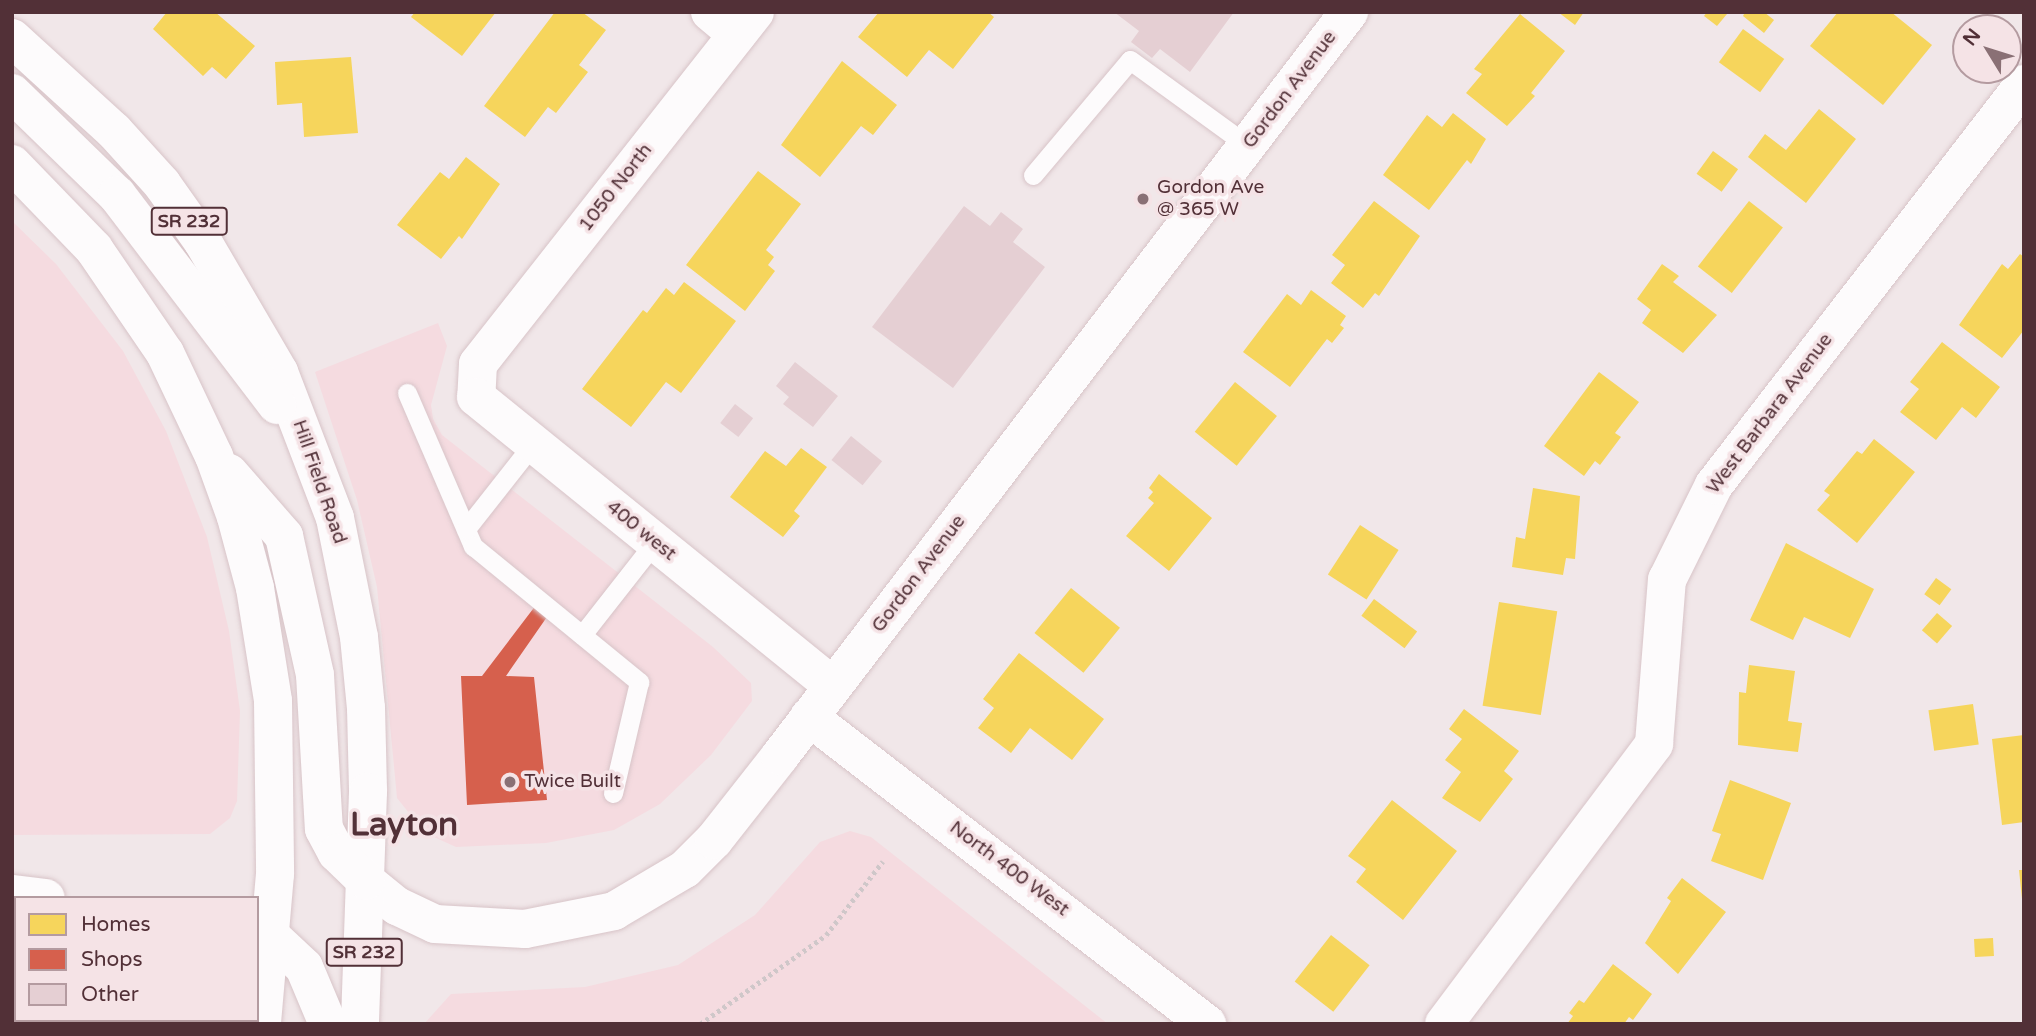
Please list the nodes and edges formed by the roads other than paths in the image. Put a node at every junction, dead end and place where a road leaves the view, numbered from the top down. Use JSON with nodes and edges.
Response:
{"nodes":[{"id":1,"x":1349,"y":12,"type":"edge"},
{"id":2,"x":734,"y":20,"type":"edge"},
{"id":3,"x":12,"y":38,"type":"edge"},
{"id":4,"x":2024,"y":84,"type":"edge"},
{"id":5,"x":12,"y":93,"type":"edge"},
{"id":6,"x":1247,"y":145,"type":"junction"},
{"id":7,"x":12,"y":164,"type":"edge"},
{"id":8,"x":1032,"y":175,"type":"dead end"},
{"id":9,"x":478,"y":364,"type":"joint"},
{"id":10,"x":407,"y":393,"type":"dead end"},
{"id":11,"x":533,"y":444,"type":"junction"},
{"id":12,"x":309,"y":446,"type":"junction"},
{"id":13,"x":214,"y":456,"type":"junction"},
{"id":14,"x":466,"y":529,"type":"junction"},
{"id":15,"x":655,"y":542,"type":"junction"},
{"id":16,"x":582,"y":635,"type":"junction"},
{"id":17,"x":833,"y":686,"type":"junction"},
{"id":18,"x":809,"y":717,"type":"junction"},
{"id":19,"x":613,"y":793,"type":"dead end"},
{"id":20,"x":373,"y":886,"type":"junction"},
{"id":21,"x":264,"y":934,"type":"edge"},
{"id":22,"x":262,"y":1024,"type":"edge"},
{"id":23,"x":328,"y":1024,"type":"edge"},
{"id":24,"x":360,"y":1024,"type":"edge"},
{"id":25,"x":1207,"y":1024,"type":"edge"},
{"id":26,"x":1444,"y":1024,"type":"edge"}],
"edges":[{"from":1,"to":6,"type":"main road","name":"Gordon Avenue"},
{"from":2,"to":9,"type":"main road","name":"1050 North"},
{"from":3,"to":12,"type":"main road","name":"Hill Field Road","number":"SR 232"},
{"from":4,"to":26,"type":"main road","name":"West Barbara Avenue"},
{"from":5,"to":12,"type":"main road"},
{"from":6,"to":8,"type":"lane"},
{"from":6,"to":17,"type":"main road","name":"Gordon Avenue"},
{"from":7,"to":13,"type":"main road"},
{"from":9,"to":11,"type":"main road","name":"400 west"},
{"from":10,"to":14,"type":"lane"},
{"from":11,"to":14,"type":"lane"},
{"from":11,"to":15,"type":"main road","name":"400 west"},
{"from":12,"to":20,"type":"main road","name":"Hill Field Road","number":"SR 232"},
{"from":13,"to":20,"type":"main road","name":"Gordon Avenue"},
{"from":13,"to":21,"type":"main road"},
{"from":14,"to":16,"type":"lane"},
{"from":15,"to":16,"type":"lane"},
{"from":15,"to":17,"type":"main road","name":"400 west"},
{"from":16,"to":19,"type":"lane"},
{"from":17,"to":18,"type":"main road","name":"Gordon Avenue"},
{"from":18,"to":20,"type":"main road","name":"Gordon Avenue"},
{"from":18,"to":25,"type":"main road","name":"North 400 West"},
{"from":20,"to":24,"type":"main road","name":"Hill Field Road","number":"SR 232"},
{"from":21,"to":22,"type":"main road"},
{"from":21,"to":23,"type":"main road"}]}
